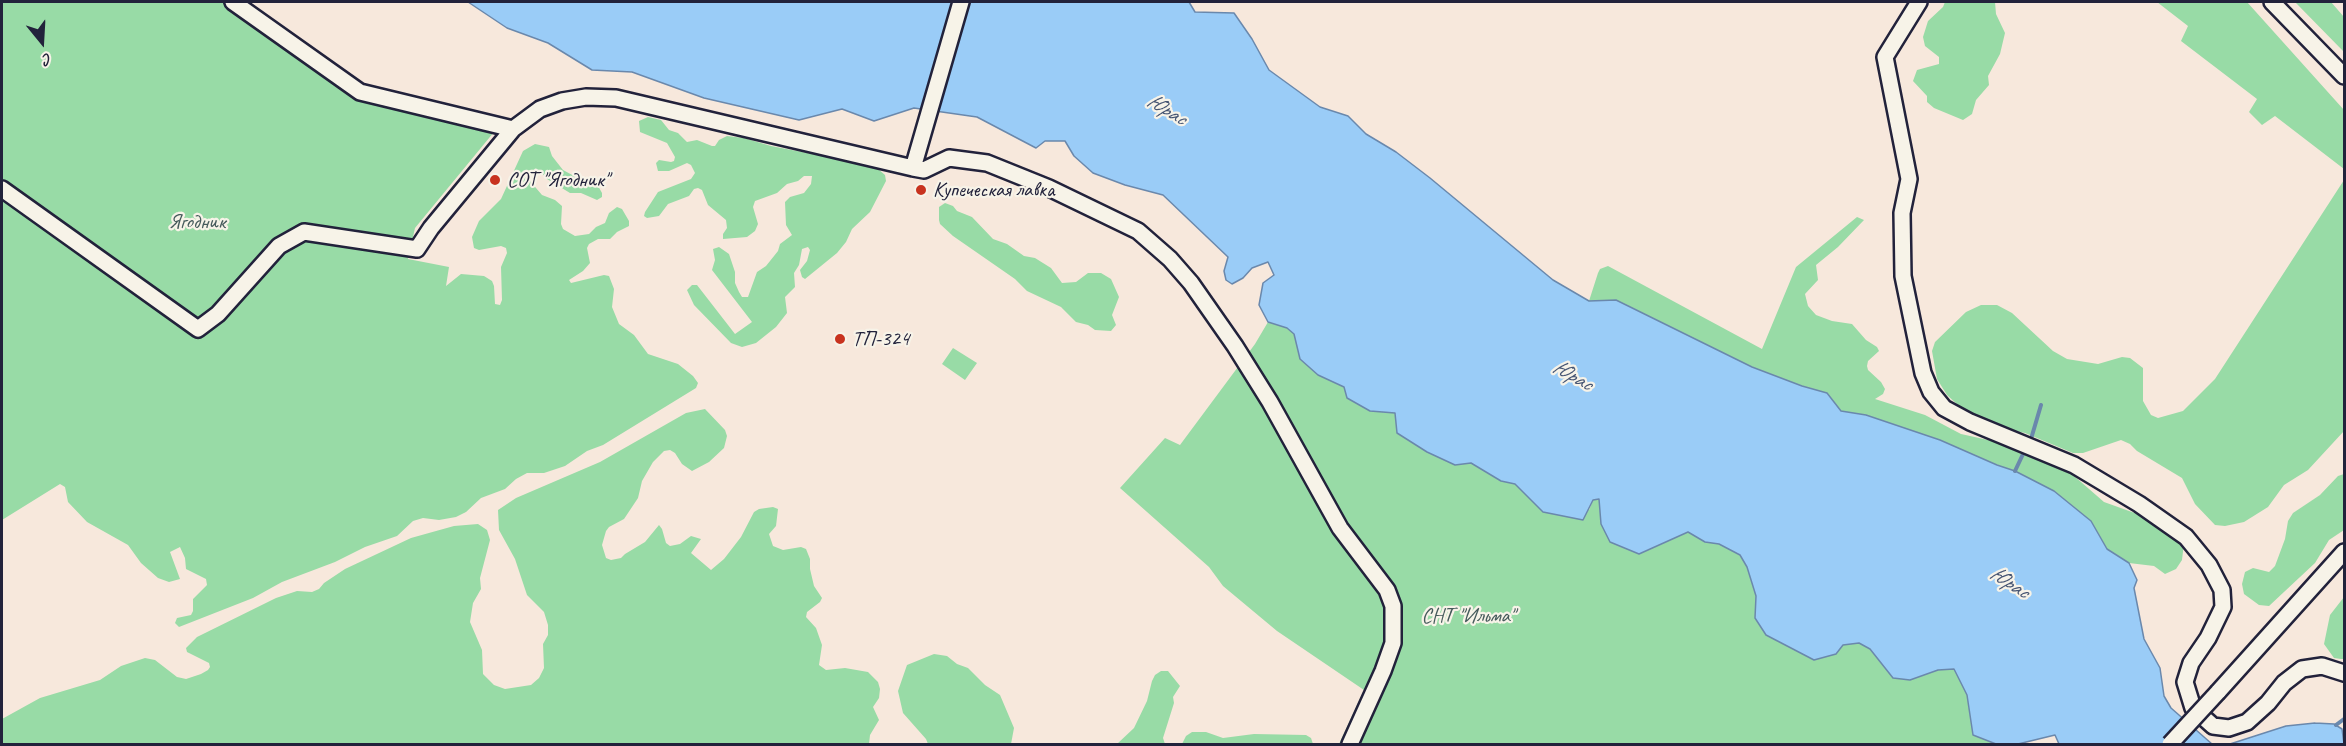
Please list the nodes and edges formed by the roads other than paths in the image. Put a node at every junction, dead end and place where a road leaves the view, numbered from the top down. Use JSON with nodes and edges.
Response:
{"nodes":[{"id":1,"x":232,"y":2,"type":"edge"},
{"id":2,"x":961,"y":2,"type":"edge"},
{"id":3,"x":1919,"y":2,"type":"edge"},
{"id":4,"x":2272,"y":2,"type":"edge"},
{"id":5,"x":2344,"y":76,"type":"edge"},
{"id":6,"x":513,"y":129,"type":"junction"},
{"id":7,"x":913,"y":168,"type":"junction"},
{"id":8,"x":2,"y":189,"type":"edge"},
{"id":9,"x":2344,"y":552,"type":"edge"},
{"id":10,"x":2344,"y":673,"type":"edge"},
{"id":11,"x":1350,"y":744,"type":"edge"},
{"id":12,"x":2170,"y":744,"type":"edge"}],
"edges":[{"from":1,"to":6,"type":"street"},
{"from":2,"to":7,"type":"street"},
{"from":3,"to":10,"type":"street"},
{"from":4,"to":5,"type":"street"},
{"from":6,"to":7,"type":"street"},
{"from":6,"to":8,"type":"street"},
{"from":7,"to":11,"type":"street"},
{"from":9,"to":12,"type":"street","bridge":true}]}
